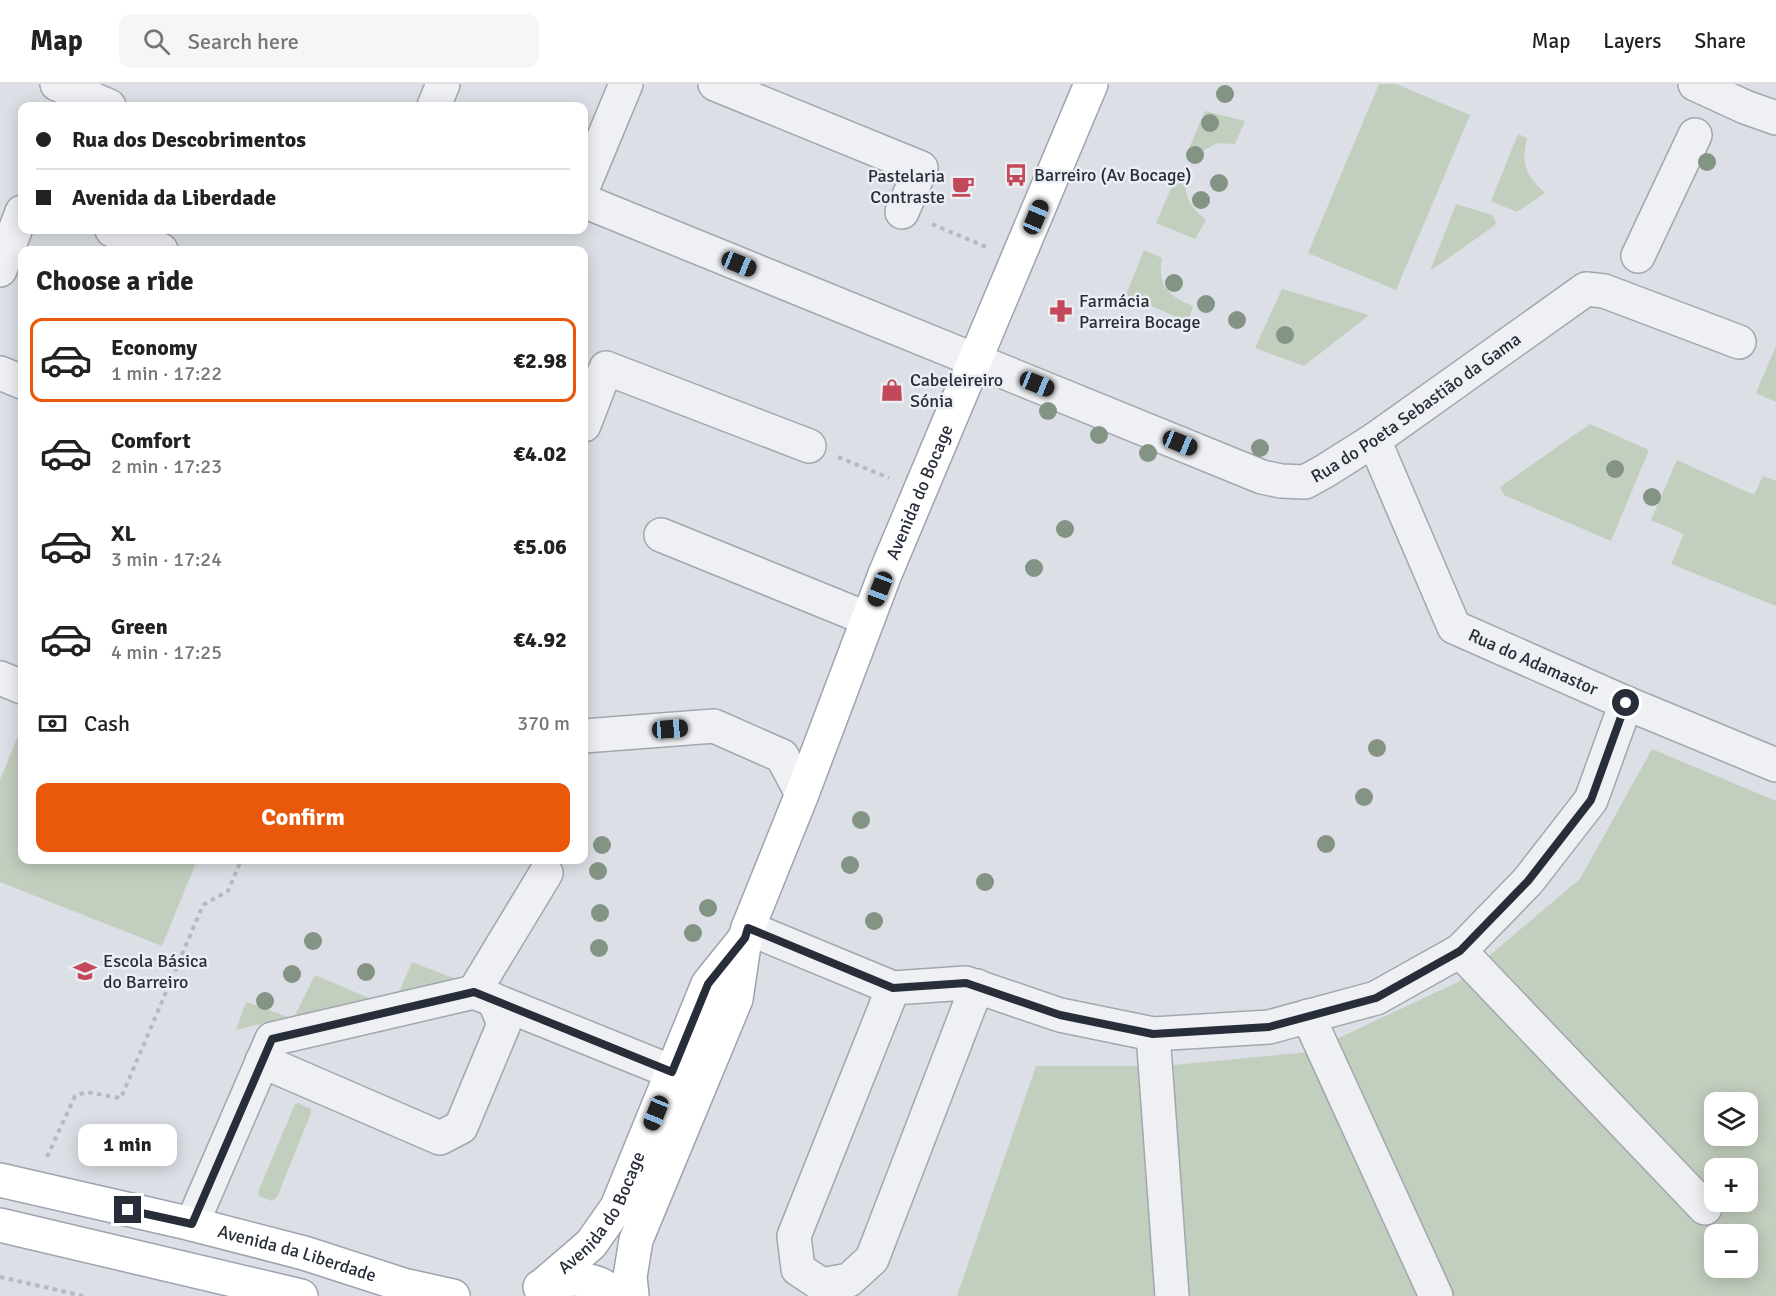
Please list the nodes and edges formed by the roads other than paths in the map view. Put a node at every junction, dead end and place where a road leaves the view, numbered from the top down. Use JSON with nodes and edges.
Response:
{"nodes":[{"id":1,"x":443,"y":84,"type":"edge"},
{"id":2,"x":626,"y":84,"type":"edge"},
{"id":3,"x":715,"y":84,"type":"edge"},
{"id":4,"x":1091,"y":84,"type":"edge"},
{"id":5,"x":1695,"y":84,"type":"edge"},
{"id":6,"x":64,"y":93,"type":"edge"},
{"id":7,"x":95,"y":102,"type":"edge"},
{"id":8,"x":436,"y":102,"type":"edge"},
{"id":9,"x":1776,"y":118,"type":"edge"},
{"id":10,"x":1695,"y":135,"type":"dead end"},
{"id":11,"x":588,"y":175,"type":"edge"},
{"id":12,"x":588,"y":203,"type":"edge"},
{"id":13,"x":902,"y":212,"type":"road end"},
{"id":14,"x":18,"y":223,"type":"edge"},
{"id":15,"x":122,"y":234,"type":"edge"},
{"id":16,"x":151,"y":246,"type":"edge"},
{"id":17,"x":1638,"y":256,"type":"dead end"},
{"id":18,"x":0,"y":270,"type":"edge"},
{"id":19,"x":1738,"y":342,"type":"dead end"},
{"id":20,"x":976,"y":359,"type":"junction"},
{"id":21,"x":0,"y":373,"type":"edge"},
{"id":22,"x":18,"y":380,"type":"edge"},
{"id":23,"x":588,"y":415,"type":"edge"},
{"id":24,"x":1374,"y":440,"type":"junction"},
{"id":25,"x":809,"y":446,"type":"road end"},
{"id":26,"x":661,"y":535,"type":"dead end"},
{"id":27,"x":868,"y":619,"type":"junction"},
{"id":28,"x":0,"y":678,"type":"edge"},
{"id":29,"x":18,"y":685,"type":"edge"},
{"id":30,"x":1626,"y":703,"type":"junction"},
{"id":31,"x":588,"y":736,"type":"edge"},
{"id":32,"x":1776,"y":765,"type":"edge"},
{"id":33,"x":802,"y":795,"type":"junction"},
{"id":34,"x":546,"y":873,"type":"dead end"},
{"id":35,"x":746,"y":933,"type":"junction"},
{"id":36,"x":1460,"y":951,"type":"junction"},
{"id":37,"x":976,"y":986,"type":"junction"},
{"id":38,"x":893,"y":988,"type":"junction"},
{"id":39,"x":484,"y":996,"type":"junction"},
{"id":40,"x":1308,"y":1016,"type":"junction"},
{"id":41,"x":1153,"y":1034,"type":"junction"},
{"id":42,"x":262,"y":1061,"type":"junction"},
{"id":43,"x":672,"y":1072,"type":"junction"},
{"id":44,"x":0,"y":1180,"type":"edge"},
{"id":45,"x":1704,"y":1207,"type":"edge"},
{"id":46,"x":192,"y":1224,"type":"junction"},
{"id":47,"x":0,"y":1225,"type":"edge"},
{"id":48,"x":535,"y":1291,"type":"edge"},
{"id":49,"x":301,"y":1296,"type":"edge"},
{"id":50,"x":453,"y":1296,"type":"edge"},
{"id":51,"x":616,"y":1296,"type":"edge"},
{"id":52,"x":632,"y":1296,"type":"edge"},
{"id":53,"x":1173,"y":1296,"type":"edge"},
{"id":54,"x":1436,"y":1296,"type":"edge"}],
"edges":[{"from":1,"to":8,"type":"street"},
{"from":2,"to":11,"type":"street"},
{"from":3,"to":13,"type":"street"},
{"from":4,"to":20,"type":"main road","name":"Avenida do Bocage"},
{"from":5,"to":9,"type":"street"},
{"from":6,"to":7,"type":"street"},
{"from":10,"to":17,"type":"street"},
{"from":12,"to":20,"type":"street","name":"Rua do Poeta Sebastião da Gama"},
{"from":14,"to":18,"type":"street"},
{"from":15,"to":16,"type":"street"},
{"from":19,"to":24,"type":"street","name":"Rua do Poeta Sebastião da Gama"},
{"from":20,"to":24,"type":"street","name":"Rua do Poeta Sebastião da Gama"},
{"from":20,"to":27,"type":"main road","name":"Avenida do Bocage"},
{"from":21,"to":22,"type":"street"},
{"from":23,"to":25,"type":"street"},
{"from":24,"to":30,"type":"street","name":"Rua do Adamastor"},
{"from":26,"to":27,"type":"street"},
{"from":27,"to":33,"type":"main road","name":"Avenida do Bocage"},
{"from":28,"to":29,"type":"street"},
{"from":30,"to":32,"type":"street","name":"Rua do Adamastor"},
{"from":30,"to":36,"type":"street"},
{"from":31,"to":33,"type":"street"},
{"from":33,"to":35,"type":"main road","name":"Avenida do Bocage"},
{"from":34,"to":39,"type":"street"},
{"from":35,"to":38,"type":"street"},
{"from":35,"to":43,"type":"main road","name":"Avenida do Bocage"},
{"from":35,"to":52,"type":"main road","name":"Avenida do Bocage"},
{"from":36,"to":40,"type":"street"},
{"from":36,"to":45,"type":"street"},
{"from":37,"to":38,"type":"street"},
{"from":37,"to":38,"type":"street"},
{"from":37,"to":41,"type":"street"},
{"from":39,"to":42,"type":"street"},
{"from":39,"to":42,"type":"street"},
{"from":39,"to":43,"type":"street"},
{"from":40,"to":41,"type":"street"},
{"from":40,"to":54,"type":"street"},
{"from":41,"to":53,"type":"street"},
{"from":42,"to":46,"type":"street"},
{"from":43,"to":48,"type":"main road","name":"Avenida do Bocage"},
{"from":44,"to":46,"type":"main road","name":"Avenida da Liberdade"},
{"from":46,"to":50,"type":"main road","name":"Avenida da Liberdade"},
{"from":47,"to":49,"type":"main road"},
{"from":48,"to":51,"type":"main road"}]}
